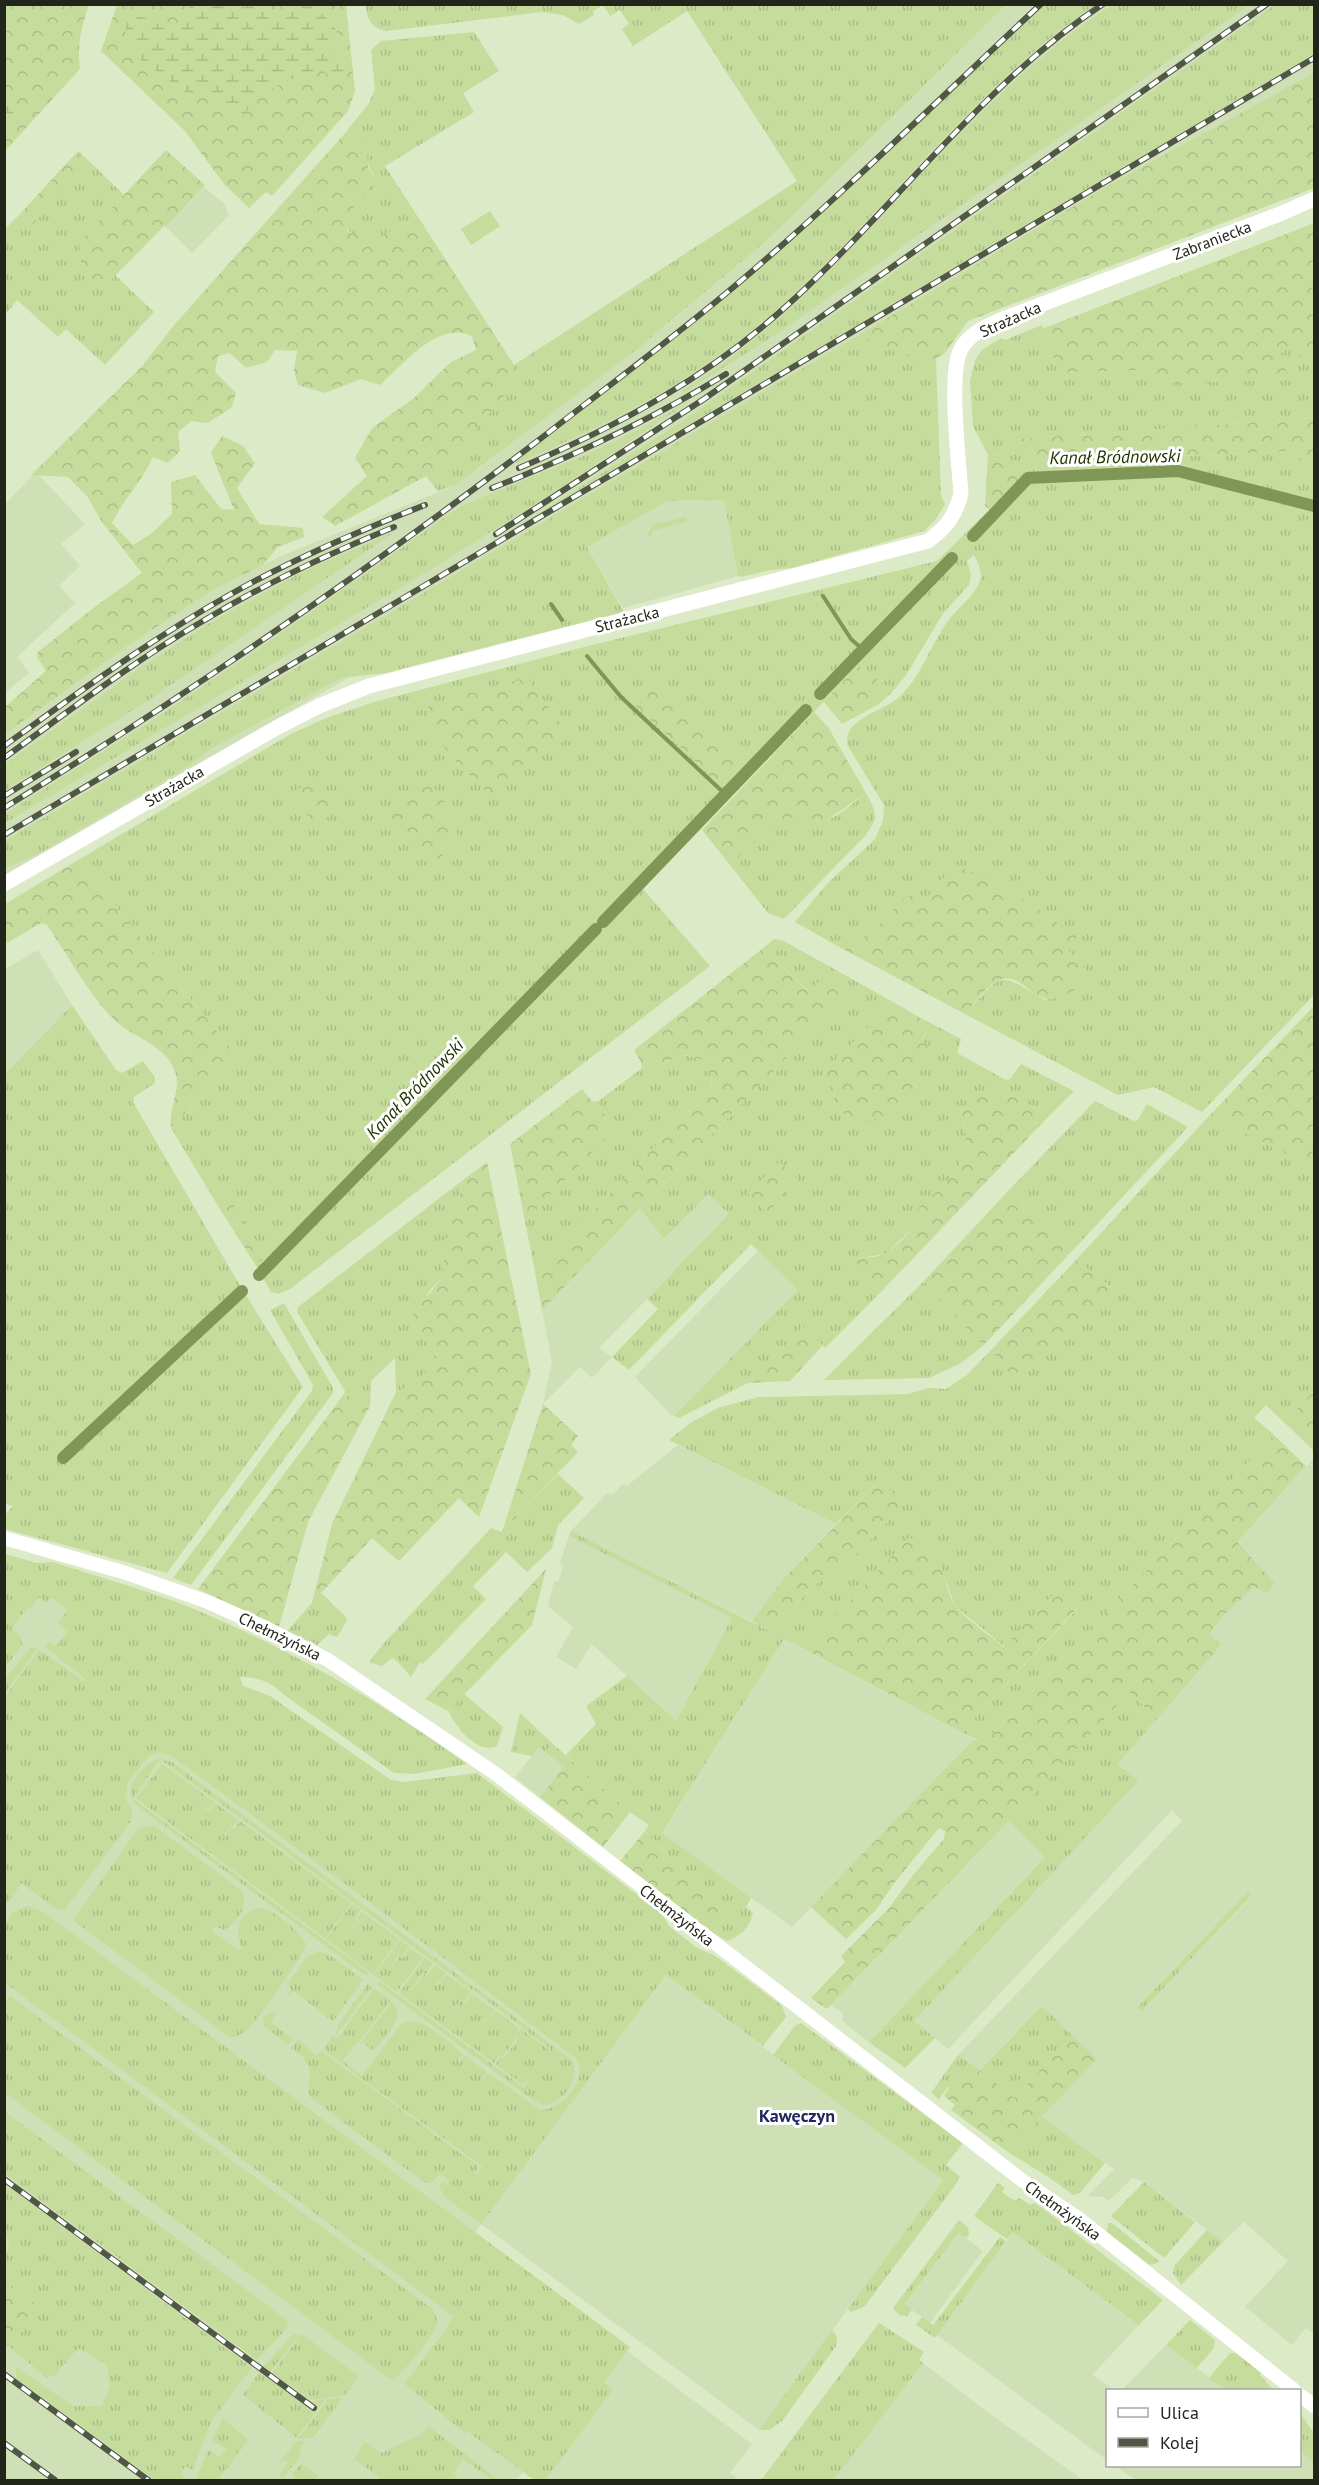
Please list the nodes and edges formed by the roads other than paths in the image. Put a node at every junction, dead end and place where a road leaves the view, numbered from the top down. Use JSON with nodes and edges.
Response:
{"nodes":[{"id":1,"x":1314,"y":199,"type":"edge"},
{"id":2,"x":1108,"y":279,"type":"joint"},
{"id":3,"x":4,"y":884,"type":"edge"},
{"id":4,"x":4,"y":1538,"type":"edge"},
{"id":5,"x":1292,"y":2389,"type":"edge"},
{"id":6,"x":1301,"y":2396,"type":"edge"},
{"id":7,"x":1314,"y":2406,"type":"edge"}],
"edges":[{"from":1,"to":2,"type":"main road","name":"Zabraniecka"},
{"from":2,"to":3,"type":"main road","name":"Strażacka"},
{"from":4,"to":5,"type":"street","name":"Chełmżyńska"},
{"from":6,"to":7,"type":"street"}]}
